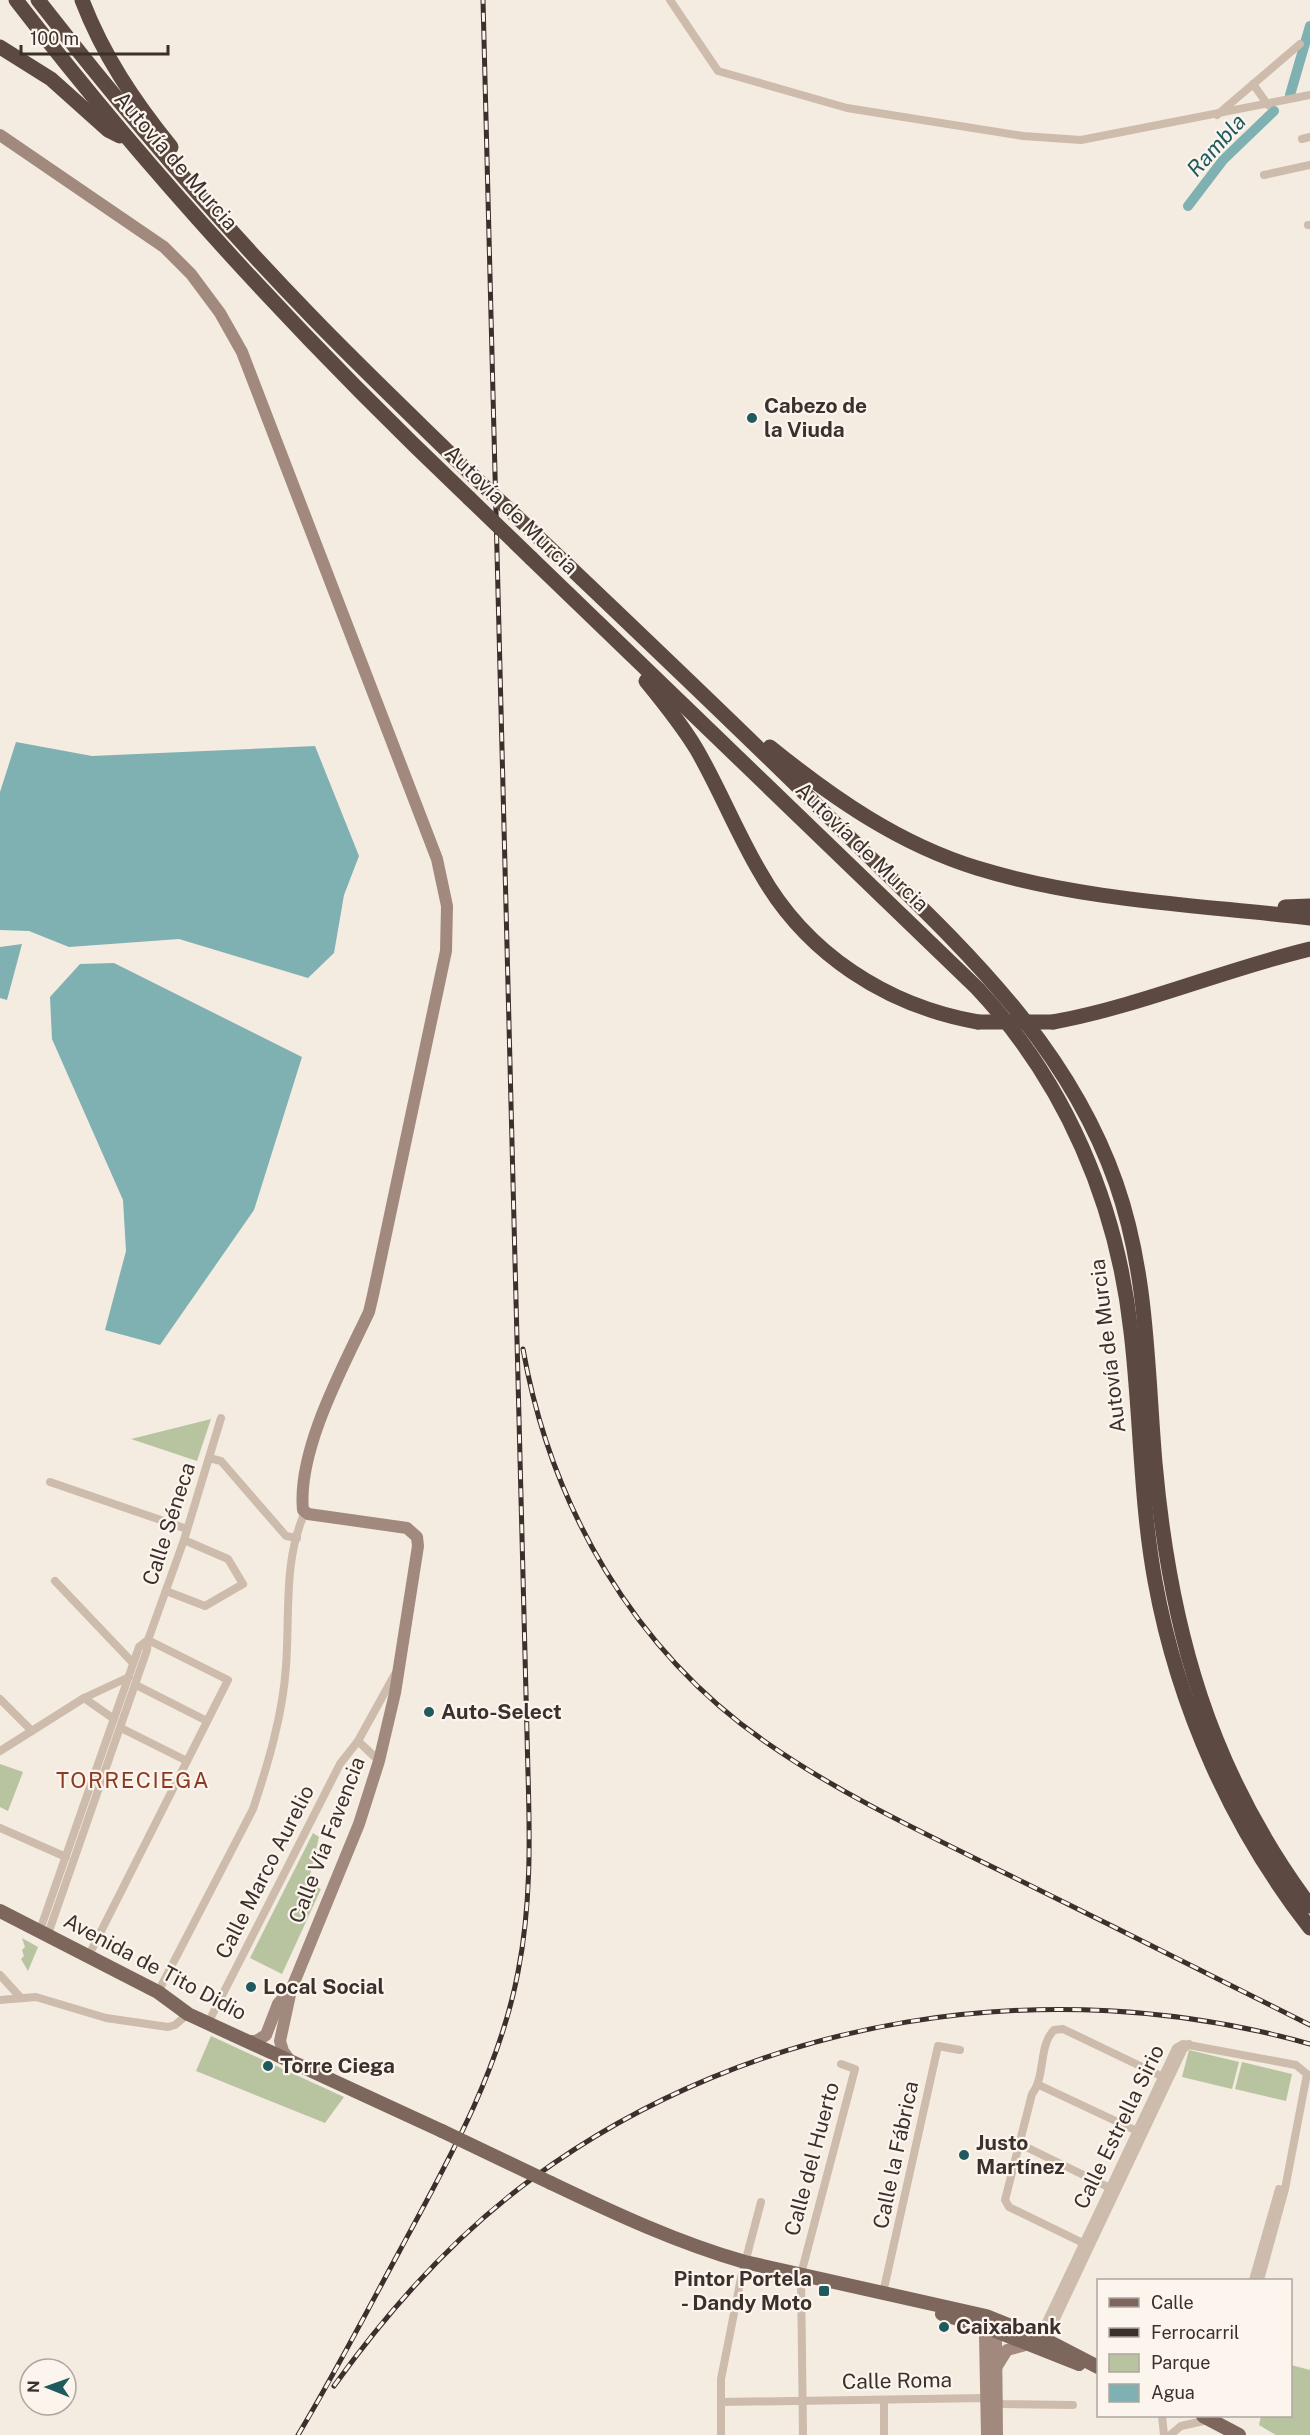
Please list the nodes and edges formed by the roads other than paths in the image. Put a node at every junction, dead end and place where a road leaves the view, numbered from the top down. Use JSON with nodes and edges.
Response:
{"nodes":[{"id":1,"x":16,"y":0,"type":"edge"},
{"id":2,"x":38,"y":0,"type":"edge"},
{"id":3,"x":82,"y":0,"type":"edge"},
{"id":4,"x":670,"y":0,"type":"edge"},
{"id":5,"x":1300,"y":44,"type":"dead end"},
{"id":6,"x":0,"y":47,"type":"edge"},
{"id":7,"x":1253,"y":84,"type":"junction"},
{"id":8,"x":1310,"y":95,"type":"edge"},
{"id":9,"x":1268,"y":105,"type":"junction"},
{"id":10,"x":1217,"y":116,"type":"junction"},
{"id":11,"x":0,"y":135,"type":"edge"},
{"id":12,"x":130,"y":142,"type":"junction"},
{"id":13,"x":1310,"y":165,"type":"edge"},
{"id":14,"x":1264,"y":176,"type":"dead end"},
{"id":15,"x":201,"y":195,"type":"junction"},
{"id":16,"x":615,"y":640,"type":"junction"},
{"id":17,"x":701,"y":691,"type":"junction"},
{"id":18,"x":1153,"y":900,"type":"junction"},
{"id":19,"x":1310,"y":906,"type":"edge"},
{"id":20,"x":1310,"y":918,"type":"edge"},
{"id":21,"x":1310,"y":950,"type":"edge"},
{"id":22,"x":1310,"y":959,"type":"edge"},
{"id":23,"x":1143,"y":999,"type":"junction"},
{"id":24,"x":1144,"y":1399,"type":"junction"},
{"id":25,"x":221,"y":1418,"type":"dead end"},
{"id":26,"x":209,"y":1458,"type":"junction"},
{"id":27,"x":50,"y":1482,"type":"dead end"},
{"id":28,"x":305,"y":1512,"type":"junction"},
{"id":29,"x":187,"y":1528,"type":"junction"},
{"id":30,"x":297,"y":1538,"type":"junction"},
{"id":31,"x":184,"y":1540,"type":"junction"},
{"id":32,"x":55,"y":1581,"type":"dead end"},
{"id":33,"x":166,"y":1591,"type":"junction"},
{"id":34,"x":148,"y":1640,"type":"junction"},
{"id":35,"x":133,"y":1663,"type":"junction"},
{"id":36,"x":400,"y":1664,"type":"junction"},
{"id":37,"x":129,"y":1677,"type":"junction"},
{"id":38,"x":136,"y":1685,"type":"junction"},
{"id":39,"x":84,"y":1698,"type":"junction"},
{"id":40,"x":0,"y":1699,"type":"edge"},
{"id":41,"x":114,"y":1719,"type":"junction"},
{"id":42,"x":207,"y":1721,"type":"junction"},
{"id":43,"x":121,"y":1728,"type":"junction"},
{"id":44,"x":32,"y":1731,"type":"junction"},
{"id":45,"x":358,"y":1742,"type":"junction"},
{"id":46,"x":0,"y":1752,"type":"edge"},
{"id":47,"x":187,"y":1761,"type":"junction"},
{"id":48,"x":379,"y":1761,"type":"junction"},
{"id":49,"x":0,"y":1828,"type":"edge"},
{"id":50,"x":66,"y":1857,"type":"junction"},
{"id":51,"x":1310,"y":1906,"type":"edge"},
{"id":52,"x":0,"y":1911,"type":"edge"},
{"id":53,"x":1310,"y":1928,"type":"edge"},
{"id":54,"x":44,"y":1932,"type":"junction"},
{"id":55,"x":89,"y":1955,"type":"junction"},
{"id":56,"x":0,"y":1975,"type":"edge"},
{"id":57,"x":291,"y":1990,"type":"junction"},
{"id":58,"x":158,"y":1992,"type":"junction"},
{"id":59,"x":21,"y":1998,"type":"junction"},
{"id":60,"x":0,"y":2000,"type":"edge"},
{"id":61,"x":188,"y":2014,"type":"junction"},
{"id":62,"x":208,"y":2023,"type":"junction"},
{"id":63,"x":266,"y":2035,"type":"junction"},
{"id":64,"x":249,"y":2041,"type":"junction"},
{"id":65,"x":280,"y":2041,"type":"junction"},
{"id":66,"x":1189,"y":2044,"type":"junction"},
{"id":67,"x":267,"y":2050,"type":"junction"},
{"id":68,"x":960,"y":2050,"type":"dead end"},
{"id":69,"x":291,"y":2062,"type":"junction"},
{"id":70,"x":841,"y":2064,"type":"dead end"},
{"id":71,"x":1163,"y":2077,"type":"junction"},
{"id":72,"x":1039,"y":2085,"type":"junction"},
{"id":73,"x":1137,"y":2131,"type":"junction"},
{"id":74,"x":1020,"y":2144,"type":"junction"},
{"id":75,"x":1289,"y":2160,"type":"junction"},
{"id":76,"x":1110,"y":2188,"type":"junction"},
{"id":77,"x":761,"y":2202,"type":"dead end"},
{"id":78,"x":1083,"y":2243,"type":"junction"},
{"id":79,"x":746,"y":2262,"type":"junction"},
{"id":80,"x":801,"y":2274,"type":"junction"},
{"id":81,"x":1253,"y":2279,"type":"edge"},
{"id":82,"x":1260,"y":2279,"type":"edge"},
{"id":83,"x":883,"y":2294,"type":"junction"},
{"id":84,"x":944,"y":2306,"type":"junction"},
{"id":85,"x":991,"y":2328,"type":"junction"},
{"id":86,"x":1038,"y":2340,"type":"junction"},
{"id":87,"x":996,"y":2367,"type":"junction"},
{"id":88,"x":1097,"y":2368,"type":"edge"},
{"id":89,"x":803,"y":2400,"type":"junction"},
{"id":90,"x":884,"y":2400,"type":"junction"},
{"id":91,"x":991,"y":2401,"type":"junction"},
{"id":92,"x":721,"y":2402,"type":"junction"},
{"id":93,"x":1073,"y":2405,"type":"dead end"},
{"id":94,"x":1162,"y":2417,"type":"edge"},
{"id":95,"x":1167,"y":2417,"type":"edge"},
{"id":96,"x":1185,"y":2417,"type":"edge"},
{"id":97,"x":1215,"y":2418,"type":"edge"},
{"id":98,"x":1181,"y":2426,"type":"junction"},
{"id":99,"x":1166,"y":2434,"type":"edge"},
{"id":100,"x":721,"y":2435,"type":"edge"},
{"id":101,"x":804,"y":2435,"type":"edge"},
{"id":102,"x":884,"y":2435,"type":"edge"},
{"id":103,"x":987,"y":2435,"type":"edge"},
{"id":104,"x":997,"y":2435,"type":"edge"},
{"id":105,"x":1239,"y":2435,"type":"edge"}],
"edges":[{"from":1,"to":12,"type":"highway","name":"Autovía de Murcia"},
{"from":2,"to":15,"type":"highway","name":"Autovía de Murcia"},
{"from":3,"to":15,"type":"highway"},
{"from":4,"to":10,"type":"street"},
{"from":5,"to":7,"type":"street"},
{"from":6,"to":12,"type":"highway"},
{"from":7,"to":9,"type":"street"},
{"from":7,"to":10,"type":"street"},
{"from":8,"to":9,"type":"street"},
{"from":9,"to":10,"type":"street"},
{"from":11,"to":28,"type":"main road"},
{"from":12,"to":16,"type":"highway","name":"Autovía de Murcia","bridge":true},
{"from":13,"to":14,"type":"street"},
{"from":15,"to":17,"type":"highway","name":"Autovía de Murcia","bridge":true},
{"from":16,"to":23,"type":"highway","bridge":true},
{"from":16,"to":24,"type":"highway","name":"Autovía de Murcia"},
{"from":17,"to":18,"type":"highway"},
{"from":17,"to":24,"type":"highway","name":"Autovía de Murcia"},
{"from":18,"to":19,"type":"highway"},
{"from":18,"to":20,"type":"highway"},
{"from":21,"to":23,"type":"highway"},
{"from":22,"to":23,"type":"highway"},
{"from":24,"to":51,"type":"highway","name":"Autovía de Murcia"},
{"from":24,"to":53,"type":"highway","name":"Autovía de Murcia"},
{"from":25,"to":26,"type":"street","name":"Calle Séneca"},
{"from":26,"to":29,"type":"street","name":"Calle Séneca"},
{"from":26,"to":30,"type":"street"},
{"from":27,"to":29,"type":"street"},
{"from":28,"to":30,"type":"street"},
{"from":28,"to":36,"type":"main road","name":"Calle Vía Favencia"},
{"from":29,"to":31,"type":"street","name":"Calle Séneca"},
{"from":30,"to":58,"type":"street"},
{"from":31,"to":33,"type":"street","name":"Calle Séneca"},
{"from":31,"to":33,"type":"street"},
{"from":32,"to":35,"type":"street"},
{"from":33,"to":34,"type":"street","name":"Calle Séneca"},
{"from":34,"to":35,"type":"street","name":"Calle Séneca"},
{"from":34,"to":38,"type":"street","name":"Calle Séneca"},
{"from":34,"to":42,"type":"street"},
{"from":35,"to":37,"type":"street","name":"Calle Séneca"},
{"from":36,"to":45,"type":"street","name":"Calle Marco Aurelio"},
{"from":36,"to":48,"type":"main road","name":"Calle Vía Favencia"},
{"from":37,"to":39,"type":"street"},
{"from":37,"to":41,"type":"street","name":"Calle Séneca"},
{"from":38,"to":42,"type":"street"},
{"from":38,"to":43,"type":"street","name":"Calle Séneca"},
{"from":39,"to":41,"type":"street"},
{"from":39,"to":44,"type":"street"},
{"from":40,"to":44,"type":"street"},
{"from":41,"to":50,"type":"street","name":"Calle Séneca"},
{"from":42,"to":47,"type":"street"},
{"from":43,"to":47,"type":"street"},
{"from":43,"to":54,"type":"street","name":"Calle Séneca"},
{"from":44,"to":46,"type":"street"},
{"from":45,"to":48,"type":"street"},
{"from":45,"to":62,"type":"street","name":"Calle Marco Aurelio"},
{"from":47,"to":55,"type":"street"},
{"from":48,"to":57,"type":"main road","name":"Calle Vía Favencia"},
{"from":49,"to":50,"type":"street"},
{"from":50,"to":54,"type":"street","name":"Calle Séneca"},
{"from":52,"to":54,"type":"main road","name":"Avenida de Tito Didio"},
{"from":54,"to":55,"type":"main road","name":"Avenida de Tito Didio"},
{"from":55,"to":58,"type":"main road","name":"Avenida de Tito Didio"},
{"from":56,"to":59,"type":"street"},
{"from":57,"to":63,"type":"main road","name":"Calle Vía Favencia"},
{"from":57,"to":65,"type":"main road","name":"Calle Vía Favencia"},
{"from":58,"to":61,"type":"main road","name":"Avenida de Tito Didio"},
{"from":59,"to":60,"type":"street"},
{"from":59,"to":61,"type":"street"},
{"from":61,"to":62,"type":"main road","name":"Avenida de Tito Didio"},
{"from":62,"to":64,"type":"main road","name":"Avenida de Tito Didio"},
{"from":63,"to":64,"type":"main road"},
{"from":63,"to":67,"type":"main road"},
{"from":64,"to":67,"type":"main road","name":"Avenida de Tito Didio"},
{"from":65,"to":67,"type":"main road"},
{"from":65,"to":69,"type":"main road"},
{"from":66,"to":71,"type":"street","name":"Calle Estrella Sirio"},
{"from":66,"to":75,"type":"street"},
{"from":66,"to":86,"type":"street","name":"Calle Estrella Sirio"},
{"from":67,"to":69,"type":"main road","name":"Avenida de Tito Didio"},
{"from":68,"to":83,"type":"street","name":"Calle la Fábrica"},
{"from":69,"to":79,"type":"main road","name":"Avenida de Tito Didio","bridge":true},
{"from":70,"to":80,"type":"street","name":"Calle del Huerto"},
{"from":71,"to":72,"type":"street"},
{"from":71,"to":73,"type":"street","name":"Calle Estrella Sirio"},
{"from":72,"to":73,"type":"street"},
{"from":72,"to":74,"type":"street"},
{"from":73,"to":76,"type":"street","name":"Calle Estrella Sirio"},
{"from":74,"to":76,"type":"street"},
{"from":74,"to":78,"type":"street"},
{"from":75,"to":81,"type":"street"},
{"from":75,"to":82,"type":"street"},
{"from":76,"to":78,"type":"street","name":"Calle Estrella Sirio"},
{"from":77,"to":79,"type":"street"},
{"from":78,"to":86,"type":"street","name":"Calle Estrella Sirio"},
{"from":79,"to":80,"type":"main road","name":"Avenida de Tito Didio"},
{"from":79,"to":92,"type":"street"},
{"from":80,"to":83,"type":"main road","name":"Avenida de Tito Didio"},
{"from":80,"to":89,"type":"street"},
{"from":83,"to":84,"type":"main road"},
{"from":83,"to":85,"type":"main road"},
{"from":84,"to":85,"type":"main road"},
{"from":84,"to":86,"type":"main road"},
{"from":85,"to":86,"type":"main road"},
{"from":85,"to":87,"type":"main road"},
{"from":85,"to":91,"type":"main road"},
{"from":86,"to":87,"type":"main road"},
{"from":86,"to":88,"type":"main road"},
{"from":87,"to":91,"type":"main road"},
{"from":89,"to":90,"type":"street","name":"Calle Roma"},
{"from":89,"to":92,"type":"street","name":"Calle Roma"},
{"from":89,"to":101,"type":"street"},
{"from":90,"to":91,"type":"street","name":"Calle Roma"},
{"from":90,"to":102,"type":"street"},
{"from":91,"to":93,"type":"street","name":"Calle Roma"},
{"from":91,"to":103,"type":"main road"},
{"from":91,"to":104,"type":"main road"},
{"from":92,"to":100,"type":"street"},
{"from":94,"to":99,"type":"street"},
{"from":95,"to":99,"type":"street"},
{"from":96,"to":98,"type":"street"},
{"from":97,"to":98,"type":"street"},
{"from":97,"to":105,"type":"main road"},
{"from":98,"to":99,"type":"street"}]}
